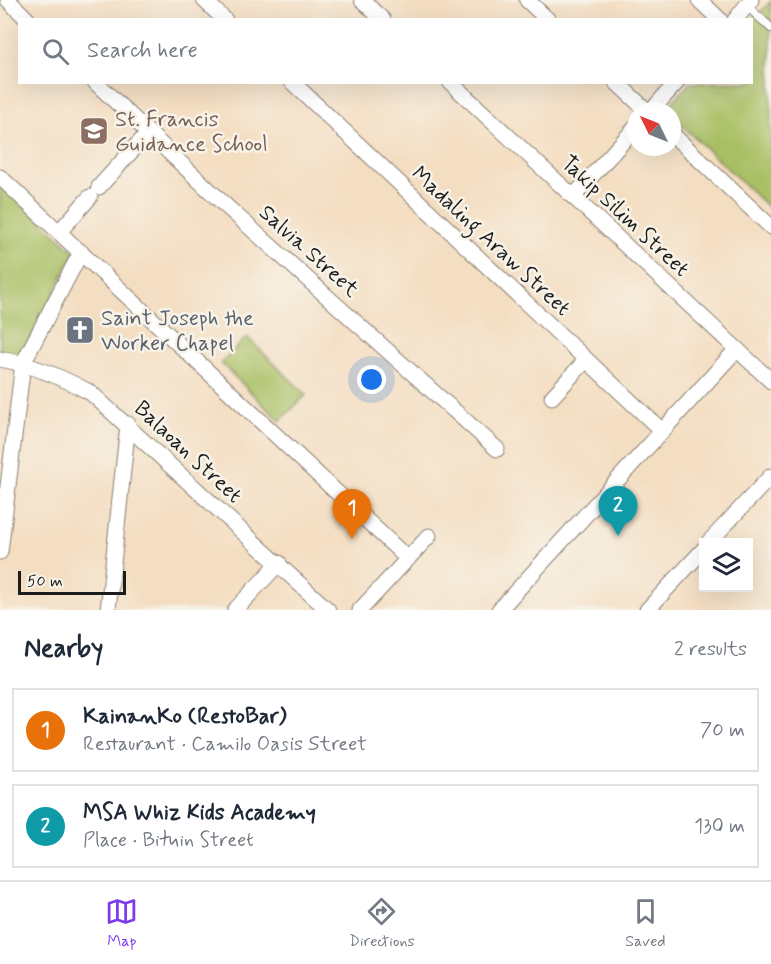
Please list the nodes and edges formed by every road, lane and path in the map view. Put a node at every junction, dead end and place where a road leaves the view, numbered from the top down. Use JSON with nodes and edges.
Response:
{"nodes":[{"id":1,"x":8,"y":0,"type":"edge"},
{"id":2,"x":204,"y":0,"type":"edge"},
{"id":3,"x":362,"y":0,"type":"edge"},
{"id":4,"x":527,"y":0,"type":"edge"},
{"id":5,"x":699,"y":0,"type":"edge"},
{"id":6,"x":749,"y":3,"type":"edge"},
{"id":7,"x":26,"y":18,"type":"edge"},
{"id":8,"x":223,"y":18,"type":"edge"},
{"id":9,"x":381,"y":18,"type":"edge"},
{"id":10,"x":546,"y":18,"type":"edge"},
{"id":11,"x":718,"y":18,"type":"edge"},
{"id":12,"x":737,"y":18,"type":"edge"},
{"id":13,"x":771,"y":28,"type":"edge"},
{"id":14,"x":97,"y":84,"type":"edge"},
{"id":15,"x":294,"y":84,"type":"edge"},
{"id":16,"x":452,"y":84,"type":"edge"},
{"id":17,"x":618,"y":84,"type":"edge"},
{"id":18,"x":675,"y":84,"type":"edge"},
{"id":19,"x":639,"y":102,"type":"edge"},
{"id":20,"x":658,"y":102,"type":"edge"},
{"id":21,"x":148,"y":133,"type":"junction"},
{"id":22,"x":627,"y":137,"type":"edge"},
{"id":23,"x":681,"y":142,"type":"edge"},
{"id":24,"x":0,"y":177,"type":"edge"},
{"id":25,"x":573,"y":197,"type":"junction"},
{"id":26,"x":771,"y":227,"type":"edge"},
{"id":27,"x":59,"y":232,"type":"junction"},
{"id":28,"x":81,"y":252,"type":"junction"},
{"id":29,"x":736,"y":349,"type":"junction"},
{"id":30,"x":0,"y":359,"type":"edge"},
{"id":31,"x":586,"y":360,"type":"junction"},
{"id":32,"x":23,"y":363,"type":"junction"},
{"id":33,"x":771,"y":381,"type":"edge"},
{"id":34,"x":552,"y":397,"type":"dead end"},
{"id":35,"x":128,"y":424,"type":"junction"},
{"id":36,"x":662,"y":431,"type":"junction"},
{"id":37,"x":497,"y":449,"type":"dead end"},
{"id":38,"x":771,"y":476,"type":"edge"},
{"id":39,"x":429,"y":536,"type":"dead end"},
{"id":40,"x":714,"y":538,"type":"edge"},
{"id":41,"x":0,"y":552,"type":"edge"},
{"id":42,"x":699,"y":554,"type":"edge"},
{"id":43,"x":408,"y":559,"type":"junction"},
{"id":44,"x":279,"y":564,"type":"junction"},
{"id":45,"x":108,"y":610,"type":"edge"},
{"id":46,"x":235,"y":610,"type":"edge"},
{"id":47,"x":328,"y":610,"type":"edge"},
{"id":48,"x":360,"y":610,"type":"edge"},
{"id":49,"x":499,"y":610,"type":"edge"},
{"id":50,"x":647,"y":610,"type":"edge"}],
"edges":[{"from":1,"to":7,"type":"street"},
{"from":2,"to":8,"type":"street"},
{"from":3,"to":9,"type":"street"},
{"from":4,"to":10,"type":"street"},
{"from":5,"to":11,"type":"street"},
{"from":6,"to":12,"type":"street"},
{"from":6,"to":13,"type":"lane"},
{"from":14,"to":21,"type":"street","name":"Salvia Street"},
{"from":15,"to":31,"type":"street","name":"Madaling Araw Street"},
{"from":16,"to":25,"type":"street","name":"Takip Silim Street"},
{"from":17,"to":19,"type":"street"},
{"from":18,"to":20,"type":"street"},
{"from":21,"to":27,"type":"street"},
{"from":21,"to":37,"type":"street","name":"Salvia Street"},
{"from":22,"to":25,"type":"street"},
{"from":23,"to":26,"type":"street"},
{"from":24,"to":27,"type":"street"},
{"from":25,"to":29,"type":"street","name":"Takip Silim Street"},
{"from":27,"to":28,"type":"street"},
{"from":28,"to":32,"type":"street"},
{"from":28,"to":43,"type":"street"},
{"from":29,"to":33,"type":"street","name":"Takip Silim Street"},
{"from":29,"to":36,"type":"street"},
{"from":30,"to":32,"type":"street","name":"Balaoan Street"},
{"from":31,"to":34,"type":"street"},
{"from":31,"to":36,"type":"street","name":"Madaling Araw Street"},
{"from":32,"to":35,"type":"street","name":"Balaoan Street"},
{"from":32,"to":41,"type":"street"},
{"from":35,"to":44,"type":"street","name":"Balaoan Street"},
{"from":35,"to":45,"type":"street"},
{"from":36,"to":49,"type":"street"},
{"from":38,"to":40,"type":"street"},
{"from":39,"to":43,"type":"street"},
{"from":42,"to":50,"type":"street"},
{"from":43,"to":48,"type":"street"},
{"from":44,"to":46,"type":"street"},
{"from":44,"to":47,"type":"street","name":"Balaoan Street"}]}
